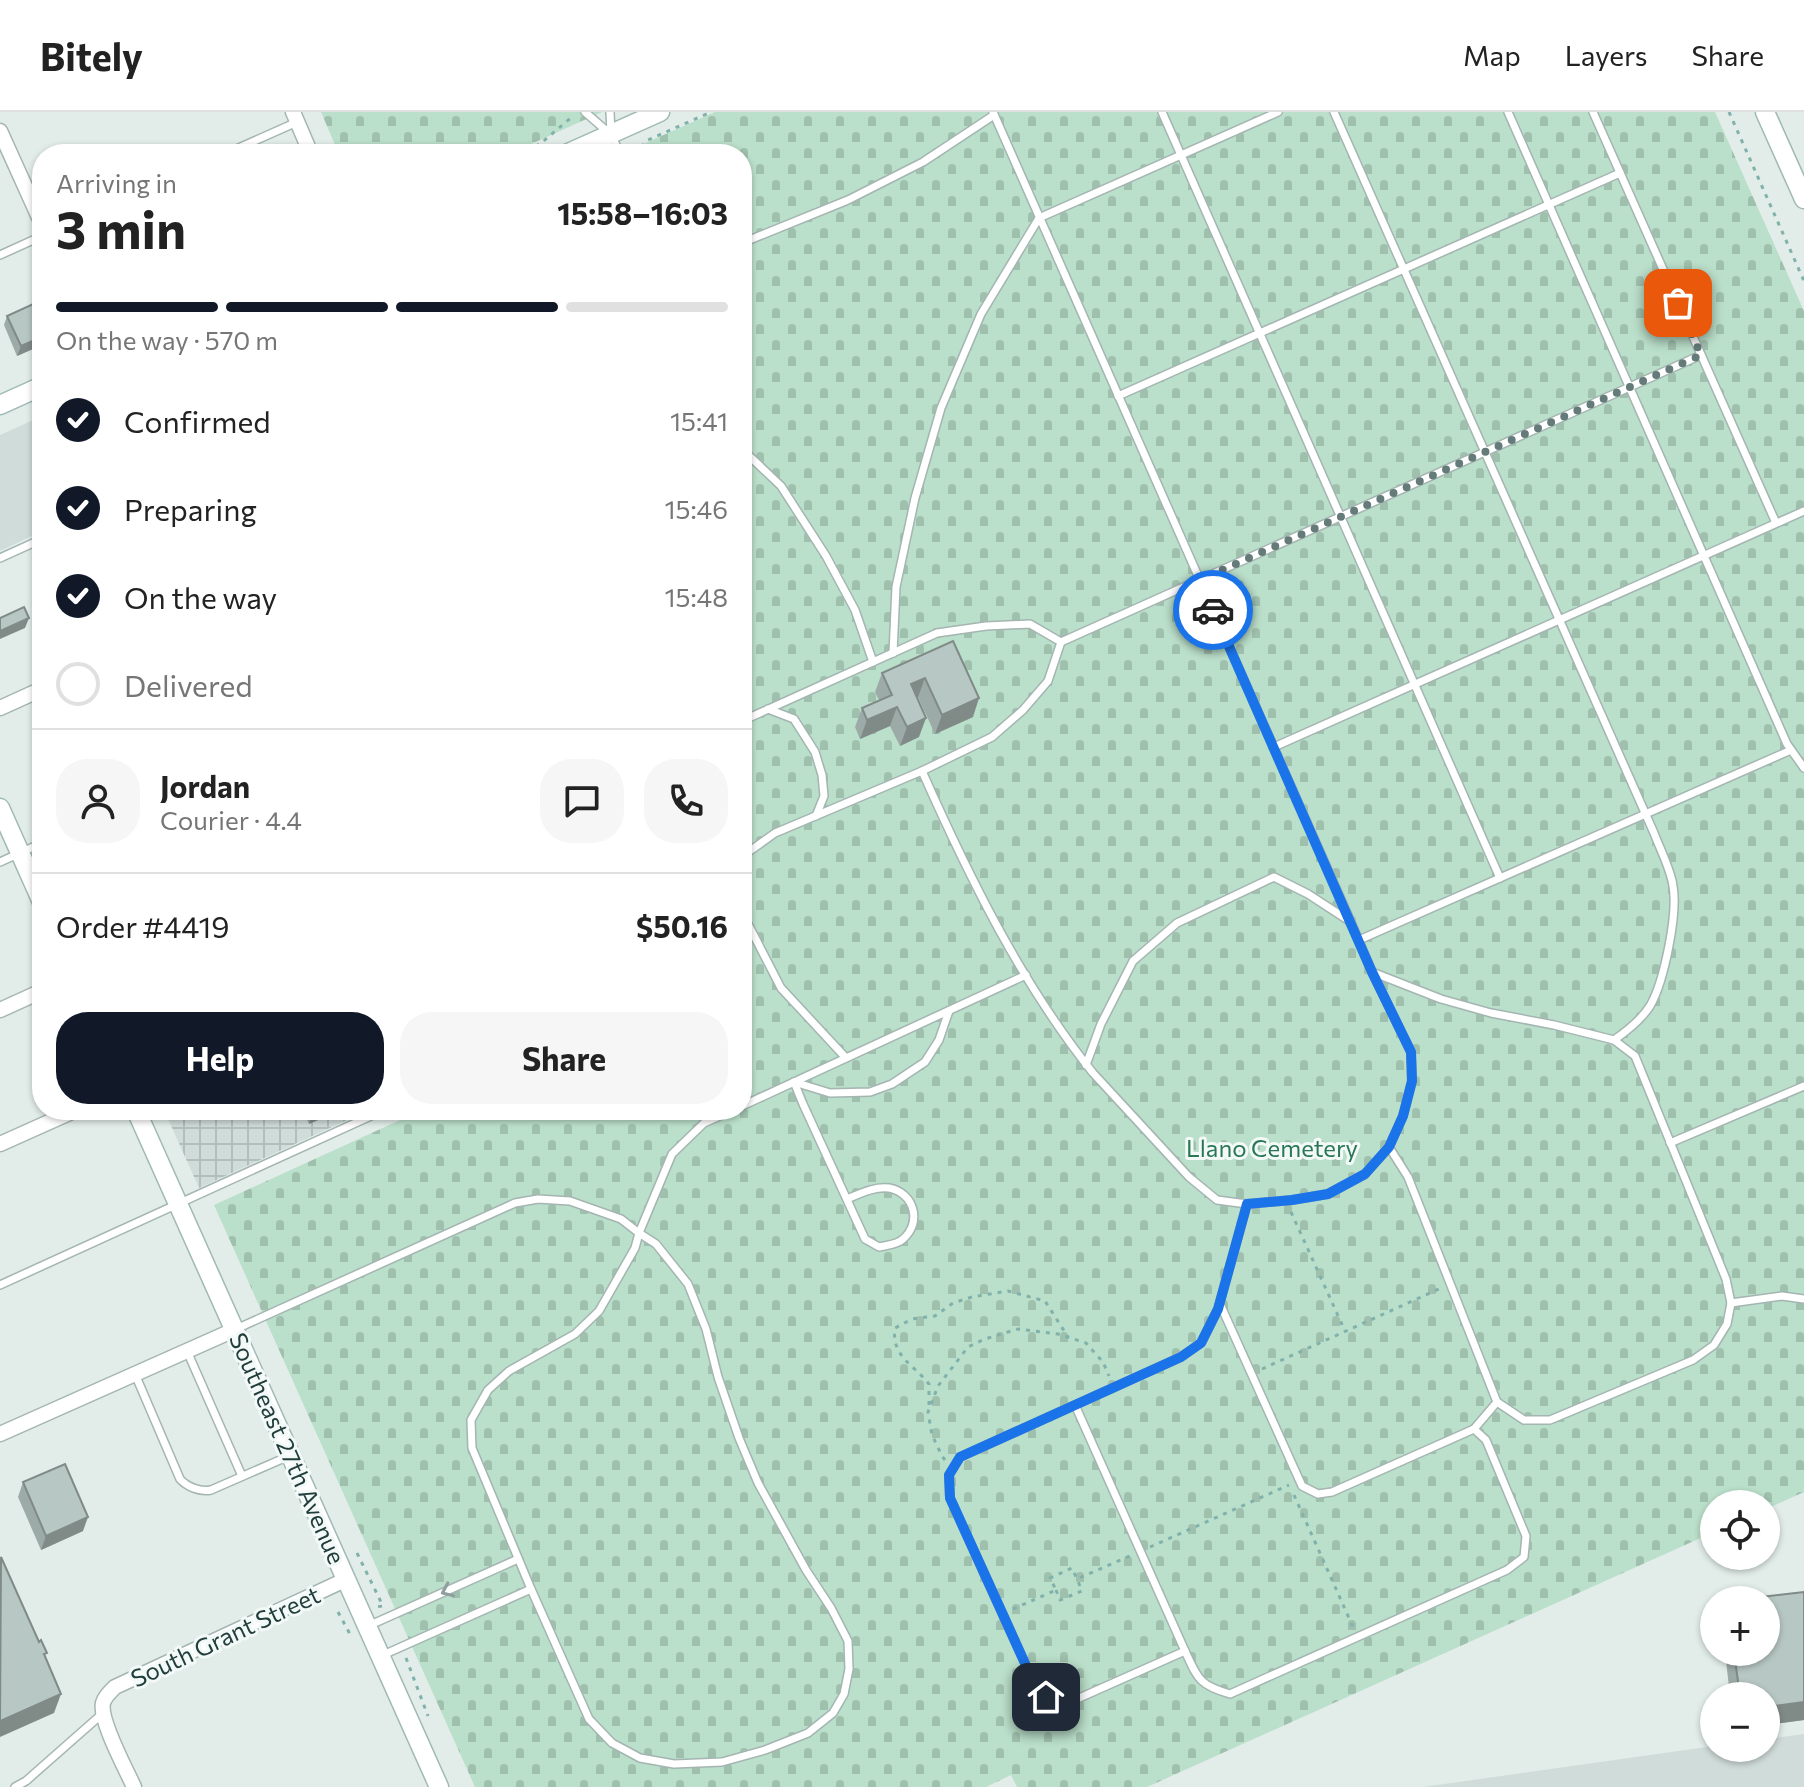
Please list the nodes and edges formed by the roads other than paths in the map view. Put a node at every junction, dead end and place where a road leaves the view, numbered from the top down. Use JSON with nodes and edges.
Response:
{"nodes":[{"id":1,"x":585,"y":112,"type":"edge"},
{"id":2,"x":610,"y":112,"type":"edge"},
{"id":3,"x":660,"y":112,"type":"edge"},
{"id":4,"x":1162,"y":112,"type":"edge"},
{"id":5,"x":1278,"y":112,"type":"edge"},
{"id":6,"x":1334,"y":112,"type":"edge"},
{"id":7,"x":1593,"y":112,"type":"edge"},
{"id":8,"x":1765,"y":112,"type":"edge"},
{"id":9,"x":994,"y":113,"type":"edge"},
{"id":10,"x":1511,"y":113,"type":"edge"},
{"id":11,"x":295,"y":117,"type":"edge"},
{"id":12,"x":0,"y":131,"type":"edge"},
{"id":13,"x":611,"y":134,"type":"junction"},
{"id":14,"x":244,"y":144,"type":"edge"},
{"id":15,"x":307,"y":144,"type":"edge"},
{"id":16,"x":588,"y":144,"type":"edge"},
{"id":17,"x":616,"y":144,"type":"edge"},
{"id":18,"x":1181,"y":155,"type":"junction"},
{"id":19,"x":1620,"y":173,"type":"junction"},
{"id":20,"x":1804,"y":199,"type":"edge"},
{"id":21,"x":32,"y":202,"type":"edge"},
{"id":22,"x":1548,"y":204,"type":"junction"},
{"id":23,"x":1039,"y":218,"type":"junction"},
{"id":24,"x":752,"y":239,"type":"edge"},
{"id":25,"x":32,"y":241,"type":"edge"},
{"id":26,"x":0,"y":255,"type":"edge"},
{"id":27,"x":1403,"y":269,"type":"junction"},
{"id":28,"x":1259,"y":333,"type":"junction"},
{"id":29,"x":1701,"y":355,"type":"junction"},
{"id":30,"x":1629,"y":387,"type":"junction"},
{"id":31,"x":32,"y":391,"type":"edge"},
{"id":32,"x":1118,"y":396,"type":"junction"},
{"id":33,"x":0,"y":405,"type":"edge"},
{"id":34,"x":1484,"y":452,"type":"junction"},
{"id":35,"x":752,"y":458,"type":"edge"},
{"id":36,"x":1804,"y":511,"type":"edge"},
{"id":37,"x":1340,"y":516,"type":"junction"},
{"id":38,"x":1776,"y":523,"type":"junction"},
{"id":39,"x":32,"y":544,"type":"edge"},
{"id":40,"x":1704,"y":556,"type":"junction"},
{"id":41,"x":0,"y":558,"type":"edge"},
{"id":42,"x":1200,"y":580,"type":"junction"},
{"id":43,"x":1559,"y":620,"type":"junction"},
{"id":44,"x":1061,"y":642,"type":"junction"},
{"id":45,"x":893,"y":653,"type":"junction"},
{"id":46,"x":873,"y":662,"type":"junction"},
{"id":47,"x":1415,"y":684,"type":"junction"},
{"id":48,"x":32,"y":694,"type":"edge"},
{"id":49,"x":0,"y":708,"type":"edge"},
{"id":50,"x":768,"y":709,"type":"junction"},
{"id":51,"x":752,"y":716,"type":"edge"},
{"id":52,"x":1274,"y":747,"type":"junction"},
{"id":53,"x":1791,"y":750,"type":"junction"},
{"id":54,"x":1804,"y":768,"type":"edge"},
{"id":55,"x":922,"y":771,"type":"junction"},
{"id":56,"x":0,"y":808,"type":"edge"},
{"id":57,"x":1645,"y":814,"type":"junction"},
{"id":58,"x":816,"y":816,"type":"junction"},
{"id":59,"x":32,"y":848,"type":"edge"},
{"id":60,"x":752,"y":849,"type":"edge"},
{"id":61,"x":20,"y":853,"type":"junction"},
{"id":62,"x":0,"y":862,"type":"edge"},
{"id":63,"x":1500,"y":878,"type":"junction"},
{"id":64,"x":32,"y":880,"type":"edge"},
{"id":65,"x":1351,"y":922,"type":"junction"},
{"id":66,"x":752,"y":929,"type":"edge"},
{"id":67,"x":1359,"y":940,"type":"junction"},
{"id":68,"x":1372,"y":972,"type":"junction"},
{"id":69,"x":1026,"y":975,"type":"junction"},
{"id":70,"x":32,"y":996,"type":"edge"},
{"id":71,"x":0,"y":1010,"type":"edge"},
{"id":72,"x":949,"y":1010,"type":"junction"},
{"id":73,"x":1614,"y":1040,"type":"junction"},
{"id":74,"x":846,"y":1058,"type":"junction"},
{"id":75,"x":1086,"y":1065,"type":"junction"},
{"id":76,"x":794,"y":1082,"type":"junction"},
{"id":77,"x":1804,"y":1086,"type":"edge"},
{"id":78,"x":752,"y":1101,"type":"edge"},
{"id":79,"x":54,"y":1120,"type":"edge"},
{"id":80,"x":140,"y":1120,"type":"edge"},
{"id":81,"x":362,"y":1120,"type":"edge"},
{"id":82,"x":711,"y":1120,"type":"edge"},
{"id":83,"x":1670,"y":1143,"type":"junction"},
{"id":84,"x":0,"y":1144,"type":"edge"},
{"id":85,"x":1389,"y":1147,"type":"junction"},
{"id":86,"x":847,"y":1199,"type":"junction"},
{"id":87,"x":178,"y":1204,"type":"junction"},
{"id":88,"x":1247,"y":1204,"type":"junction"},
{"id":89,"x":639,"y":1233,"type":"junction"},
{"id":90,"x":0,"y":1285,"type":"edge"},
{"id":91,"x":1804,"y":1299,"type":"edge"},
{"id":92,"x":1731,"y":1303,"type":"junction"},
{"id":93,"x":1220,"y":1304,"type":"junction"},
{"id":94,"x":234,"y":1330,"type":"junction"},
{"id":95,"x":187,"y":1351,"type":"junction"},
{"id":96,"x":135,"y":1374,"type":"junction"},
{"id":97,"x":1497,"y":1402,"type":"junction"},
{"id":98,"x":1075,"y":1405,"type":"junction"},
{"id":99,"x":1474,"y":1429,"type":"junction"},
{"id":100,"x":0,"y":1434,"type":"edge"},
{"id":101,"x":291,"y":1455,"type":"junction"},
{"id":102,"x":242,"y":1476,"type":"junction"},
{"id":103,"x":518,"y":1559,"type":"junction"},
{"id":104,"x":347,"y":1579,"type":"junction"},
{"id":105,"x":531,"y":1589,"type":"junction"},
{"id":106,"x":368,"y":1626,"type":"junction"},
{"id":107,"x":1185,"y":1651,"type":"junction"},
{"id":108,"x":381,"y":1655,"type":"junction"},
{"id":109,"x":103,"y":1712,"type":"junction"},
{"id":110,"x":15,"y":1787,"type":"edge"},
{"id":111,"x":134,"y":1787,"type":"edge"},
{"id":112,"x":439,"y":1787,"type":"edge"}],
"edges":[{"from":1,"to":13,"type":"lane"},
{"from":2,"to":13,"type":"lane"},
{"from":3,"to":13,"type":"main road"},
{"from":4,"to":18,"type":"lane"},
{"from":5,"to":18,"type":"lane"},
{"from":6,"to":27,"type":"lane"},
{"from":7,"to":19,"type":"lane"},
{"from":8,"to":20,"type":"main road"},
{"from":9,"to":23,"type":"lane"},
{"from":9,"to":24,"type":"lane"},
{"from":10,"to":22,"type":"lane"},
{"from":11,"to":14,"type":"lane"},
{"from":11,"to":15,"type":"street"},
{"from":12,"to":21,"type":"street"},
{"from":13,"to":16,"type":"main road"},
{"from":13,"to":17,"type":"lane"},
{"from":18,"to":23,"type":"lane"},
{"from":18,"to":28,"type":"lane"},
{"from":19,"to":22,"type":"lane"},
{"from":19,"to":29,"type":"lane"},
{"from":22,"to":27,"type":"lane"},
{"from":22,"to":30,"type":"lane"},
{"from":23,"to":32,"type":"lane"},
{"from":23,"to":45,"type":"lane"},
{"from":25,"to":26,"type":"lane"},
{"from":27,"to":28,"type":"lane"},
{"from":27,"to":34,"type":"lane"},
{"from":28,"to":32,"type":"lane"},
{"from":28,"to":37,"type":"lane"},
{"from":29,"to":30,"type":"lane"},
{"from":29,"to":38,"type":"lane"},
{"from":30,"to":34,"type":"lane"},
{"from":30,"to":40,"type":"lane"},
{"from":31,"to":33,"type":"main road"},
{"from":32,"to":42,"type":"lane"},
{"from":34,"to":37,"type":"lane"},
{"from":34,"to":43,"type":"lane"},
{"from":35,"to":46,"type":"lane"},
{"from":36,"to":38,"type":"lane"},
{"from":37,"to":42,"type":"lane"},
{"from":37,"to":47,"type":"lane"},
{"from":38,"to":40,"type":"lane"},
{"from":39,"to":41,"type":"lane"},
{"from":40,"to":43,"type":"lane"},
{"from":40,"to":53,"type":"lane"},
{"from":42,"to":44,"type":"lane"},
{"from":42,"to":52,"type":"lane"},
{"from":43,"to":47,"type":"lane"},
{"from":43,"to":57,"type":"lane"},
{"from":44,"to":45,"type":"lane"},
{"from":44,"to":55,"type":"lane"},
{"from":45,"to":46,"type":"lane"},
{"from":46,"to":50,"type":"lane"},
{"from":47,"to":52,"type":"lane"},
{"from":47,"to":63,"type":"lane"},
{"from":48,"to":49,"type":"street"},
{"from":50,"to":51,"type":"lane"},
{"from":50,"to":58,"type":"lane"},
{"from":52,"to":65,"type":"lane"},
{"from":53,"to":54,"type":"lane"},
{"from":53,"to":57,"type":"lane"},
{"from":55,"to":58,"type":"lane"},
{"from":55,"to":69,"type":"lane"},
{"from":56,"to":61,"type":"main road"},
{"from":57,"to":63,"type":"lane"},
{"from":57,"to":73,"type":"lane"},
{"from":58,"to":60,"type":"lane"},
{"from":59,"to":61,"type":"lane"},
{"from":61,"to":62,"type":"lane"},
{"from":61,"to":64,"type":"main road"},
{"from":63,"to":67,"type":"lane"},
{"from":65,"to":67,"type":"lane"},
{"from":65,"to":75,"type":"lane"},
{"from":66,"to":74,"type":"lane"},
{"from":67,"to":68,"type":"lane"},
{"from":68,"to":73,"type":"lane"},
{"from":68,"to":85,"type":"lane"},
{"from":69,"to":72,"type":"lane"},
{"from":69,"to":75,"type":"lane"},
{"from":70,"to":71,"type":"street"},
{"from":72,"to":74,"type":"lane"},
{"from":72,"to":76,"type":"lane"},
{"from":73,"to":83,"type":"lane"},
{"from":74,"to":76,"type":"lane"},
{"from":75,"to":88,"type":"lane"},
{"from":76,"to":78,"type":"lane"},
{"from":76,"to":86,"type":"lane"},
{"from":77,"to":83,"type":"lane"},
{"from":79,"to":84,"type":"street"},
{"from":80,"to":87,"type":"main road","name":"Southeast 27th Avenue"},
{"from":81,"to":87,"type":"lane"},
{"from":82,"to":89,"type":"lane"},
{"from":83,"to":92,"type":"lane"},
{"from":85,"to":88,"type":"lane"},
{"from":85,"to":97,"type":"lane"},
{"from":86,"to":86,"type":"lane"},
{"from":87,"to":90,"type":"lane"},
{"from":87,"to":94,"type":"main road","name":"Southeast 27th Avenue"},
{"from":88,"to":93,"type":"lane"},
{"from":89,"to":94,"type":"lane"},
{"from":89,"to":103,"type":"lane"},
{"from":89,"to":105,"type":"lane"},
{"from":91,"to":92,"type":"lane"},
{"from":92,"to":97,"type":"lane"},
{"from":93,"to":98,"type":"lane"},
{"from":93,"to":99,"type":"lane"},
{"from":94,"to":95,"type":"street"},
{"from":94,"to":101,"type":"main road","name":"Southeast 27th Avenue"},
{"from":95,"to":96,"type":"street"},
{"from":95,"to":102,"type":"lane"},
{"from":96,"to":100,"type":"street"},
{"from":96,"to":102,"type":"lane"},
{"from":97,"to":99,"type":"lane"},
{"from":98,"to":107,"type":"lane"},
{"from":98,"to":107,"type":"lane"},
{"from":99,"to":107,"type":"lane"},
{"from":101,"to":102,"type":"lane"},
{"from":101,"to":104,"type":"main road","name":"Southeast 27th Avenue"},
{"from":103,"to":105,"type":"lane"},
{"from":103,"to":106,"type":"lane","one_way":true},
{"from":104,"to":106,"type":"main road","name":"Southeast 27th Avenue"},
{"from":104,"to":109,"type":"street","name":"South Grant Street"},
{"from":105,"to":108,"type":"lane"},
{"from":106,"to":108,"type":"main road","name":"Southeast 27th Avenue"},
{"from":108,"to":112,"type":"main road","name":"Southeast 27th Avenue"},
{"from":109,"to":110,"type":"lane"},
{"from":109,"to":111,"type":"street"}]}
